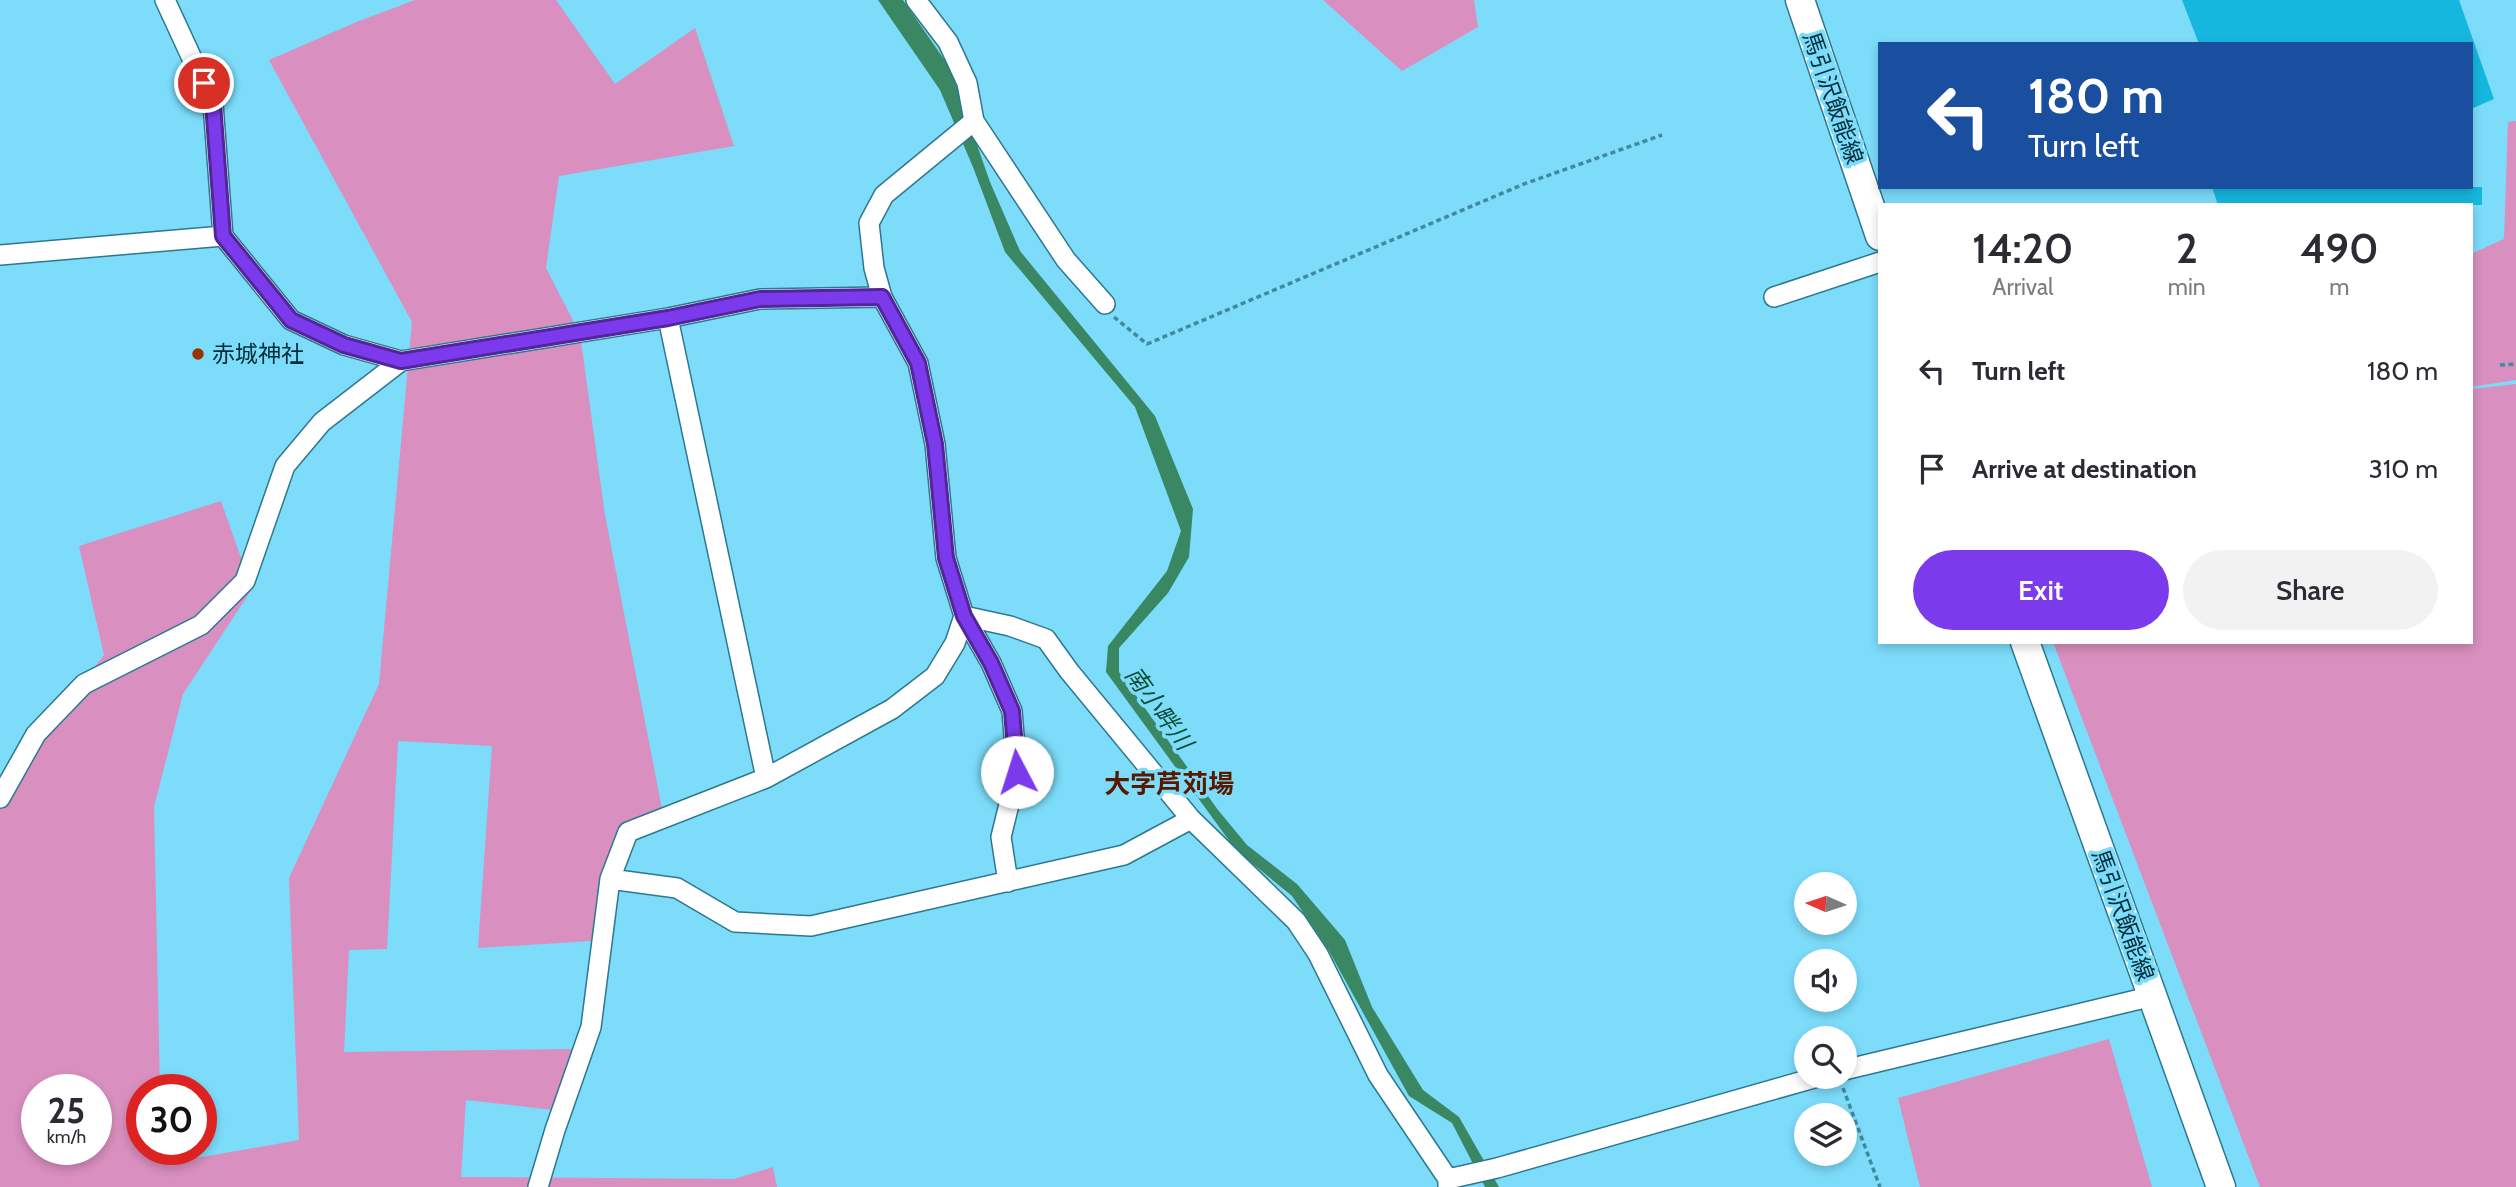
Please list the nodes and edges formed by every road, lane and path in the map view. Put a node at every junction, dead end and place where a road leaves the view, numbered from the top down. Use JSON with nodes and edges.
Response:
{"nodes":[{"id":1,"x":165,"y":0,"type":"edge"},
{"id":2,"x":916,"y":0,"type":"edge"},
{"id":3,"x":1800,"y":0,"type":"edge"},
{"id":4,"x":974,"y":121,"type":"junction"},
{"id":5,"x":1662,"y":135,"type":"dead end"},
{"id":6,"x":1878,"y":230,"type":"edge"},
{"id":7,"x":223,"y":236,"type":"junction"},
{"id":8,"x":0,"y":255,"type":"edge"},
{"id":9,"x":1878,"y":263,"type":"edge"},
{"id":10,"x":882,"y":297,"type":"junction"},
{"id":11,"x":1774,"y":297,"type":"dead end"},
{"id":12,"x":1105,"y":304,"type":"joint"},
{"id":13,"x":668,"y":318,"type":"junction"},
{"id":14,"x":401,"y":361,"type":"junction"},
{"id":15,"x":2516,"y":363,"type":"edge"},
{"id":16,"x":2500,"y":365,"type":"dead end"},
{"id":17,"x":964,"y":616,"type":"junction"},
{"id":18,"x":2026,"y":644,"type":"edge"},
{"id":19,"x":766,"y":778,"type":"junction"},
{"id":20,"x":0,"y":798,"type":"edge"},
{"id":21,"x":1191,"y":819,"type":"junction"},
{"id":22,"x":610,"y":879,"type":"junction"},
{"id":23,"x":1008,"y":882,"type":"junction"},
{"id":24,"x":2153,"y":996,"type":"junction"},
{"id":25,"x":1857,"y":1067,"type":"edge"},
{"id":26,"x":1794,"y":1084,"type":"edge"},
{"id":27,"x":1843,"y":1089,"type":"edge"},
{"id":28,"x":1454,"y":1181,"type":"edge"},
{"id":29,"x":538,"y":1187,"type":"edge"},
{"id":30,"x":1880,"y":1187,"type":"edge"},
{"id":31,"x":2221,"y":1187,"type":"edge"}],
"edges":[{"from":1,"to":7,"type":"street"},
{"from":2,"to":4,"type":"street"},
{"from":3,"to":6,"type":"main road","name":"馬引沢飯能線"},
{"from":4,"to":10,"type":"street"},
{"from":4,"to":12,"type":"street"},
{"from":5,"to":12,"type":"path"},
{"from":7,"to":8,"type":"street"},
{"from":7,"to":14,"type":"street"},
{"from":9,"to":11,"type":"street"},
{"from":10,"to":13,"type":"street"},
{"from":10,"to":17,"type":"street"},
{"from":13,"to":14,"type":"street"},
{"from":13,"to":19,"type":"street"},
{"from":14,"to":20,"type":"street"},
{"from":15,"to":16,"type":"path"},
{"from":17,"to":19,"type":"street"},
{"from":17,"to":21,"type":"street"},
{"from":17,"to":23,"type":"street"},
{"from":18,"to":24,"type":"main road","name":"馬引沢飯能線"},
{"from":19,"to":22,"type":"street"},
{"from":21,"to":23,"type":"street"},
{"from":21,"to":28,"type":"street"},
{"from":22,"to":23,"type":"street"},
{"from":22,"to":29,"type":"street"},
{"from":24,"to":25,"type":"street"},
{"from":24,"to":31,"type":"main road","name":"馬引沢飯能線"},
{"from":26,"to":28,"type":"street"},
{"from":27,"to":30,"type":"path"}]}
